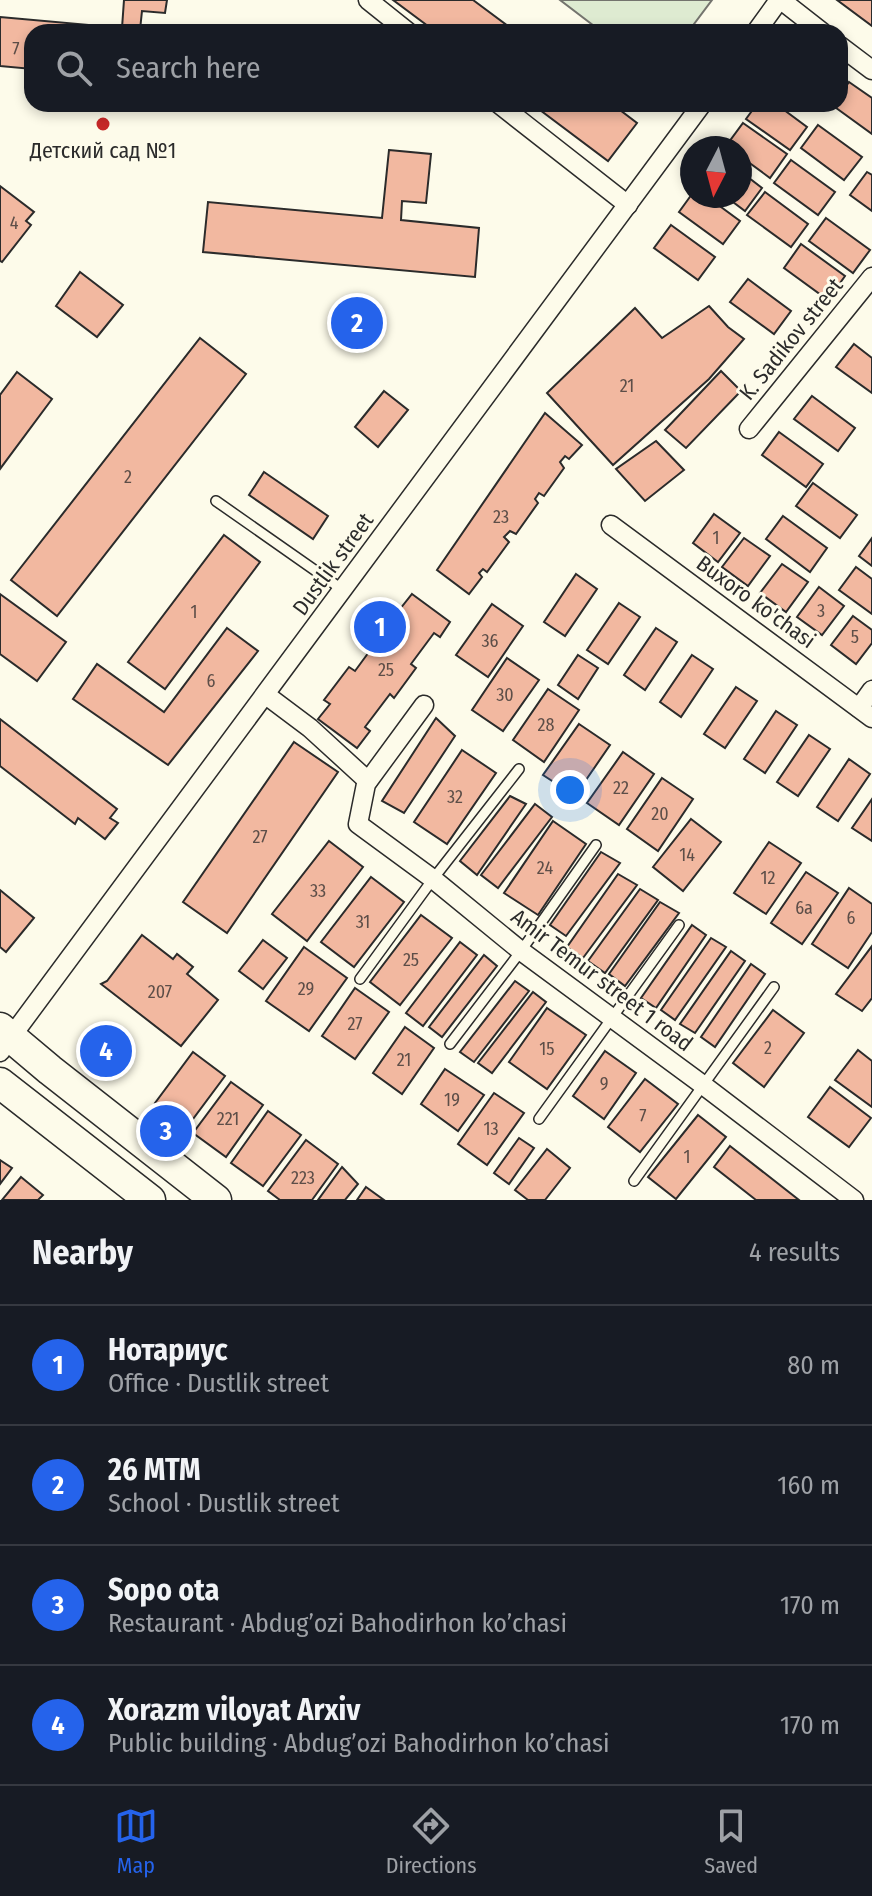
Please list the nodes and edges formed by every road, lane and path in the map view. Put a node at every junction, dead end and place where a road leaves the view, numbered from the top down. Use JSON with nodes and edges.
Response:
{"nodes":[{"id":1,"x":368,"y":0,"type":"edge"},
{"id":2,"x":780,"y":0,"type":"edge"},
{"id":3,"x":398,"y":24,"type":"edge"},
{"id":4,"x":762,"y":24,"type":"edge"},
{"id":5,"x":812,"y":24,"type":"edge"},
{"id":6,"x":848,"y":52,"type":"edge"},
{"id":7,"x":872,"y":70,"type":"edge"},
{"id":8,"x":509,"y":112,"type":"edge"},
{"id":9,"x":696,"y":112,"type":"edge"},
{"id":10,"x":628,"y":205,"type":"junction"},
{"id":11,"x":872,"y":277,"type":"edge"},
{"id":12,"x":749,"y":429,"type":"dead end"},
{"id":13,"x":216,"y":501,"type":"dead end"},
{"id":14,"x":611,"y":525,"type":"dead end"},
{"id":15,"x":343,"y":590,"type":"junction"},
{"id":16,"x":872,"y":690,"type":"edge"},
{"id":17,"x":266,"y":695,"type":"junction"},
{"id":18,"x":424,"y":705,"type":"dead end"},
{"id":19,"x":866,"y":713,"type":"edge"},
{"id":20,"x":519,"y":769,"type":"dead end"},
{"id":21,"x":368,"y":781,"type":"junction"},
{"id":22,"x":596,"y":845,"type":"dead end"},
{"id":23,"x":433,"y":879,"type":"junction"},
{"id":24,"x":679,"y":925,"type":"dead end"},
{"id":25,"x":521,"y":951,"type":"junction"},
{"id":26,"x":360,"y":979,"type":"dead end"},
{"id":27,"x":774,"y":987,"type":"dead end"},
{"id":28,"x":610,"y":1018,"type":"junction"},
{"id":29,"x":4,"y":1039,"type":"edge"},
{"id":30,"x":450,"y":1044,"type":"dead end"},
{"id":31,"x":0,"y":1083,"type":"edge"},
{"id":32,"x":703,"y":1085,"type":"junction"},
{"id":33,"x":539,"y":1119,"type":"dead end"},
{"id":34,"x":634,"y":1181,"type":"dead end"},
{"id":35,"x":150,"y":1200,"type":"edge"},
{"id":36,"x":216,"y":1200,"type":"edge"},
{"id":37,"x":854,"y":1200,"type":"edge"}],
"edges":[{"from":1,"to":3,"type":"street"},
{"from":2,"to":4,"type":"street"},
{"from":2,"to":5,"type":"street"},
{"from":6,"to":7,"type":"street"},
{"from":8,"to":10,"type":"street"},
{"from":9,"to":10,"type":"street","name":"Dustlik street"},
{"from":10,"to":15,"type":"street","name":"Dustlik street"},
{"from":11,"to":12,"type":"street","name":"K. Sadikov street"},
{"from":13,"to":15,"type":"lane"},
{"from":14,"to":19,"type":"street","name":"Buxoro ko'chasi"},
{"from":15,"to":17,"type":"street","name":"Dustlik street"},
{"from":16,"to":19,"type":"street"},
{"from":17,"to":21,"type":"street"},
{"from":17,"to":29,"type":"street","name":"Dustlik street"},
{"from":18,"to":21,"type":"street","name":"Amir Temur street 1 road"},
{"from":20,"to":23,"type":"lane"},
{"from":21,"to":23,"type":"street","name":"Amir Temur street 1 road"},
{"from":22,"to":25,"type":"lane"},
{"from":23,"to":25,"type":"street","name":"Amir Temur street 1 road"},
{"from":23,"to":26,"type":"lane"},
{"from":24,"to":28,"type":"lane"},
{"from":25,"to":28,"type":"street","name":"Amir Temur street 1 road"},
{"from":25,"to":30,"type":"lane"},
{"from":27,"to":32,"type":"lane"},
{"from":28,"to":32,"type":"street","name":"Amir Temur street 1 road"},
{"from":28,"to":33,"type":"lane"},
{"from":29,"to":36,"type":"main road"},
{"from":31,"to":35,"type":"main road"},
{"from":32,"to":34,"type":"lane"},
{"from":32,"to":37,"type":"street","name":"Amir Temur street 1 road"}]}
